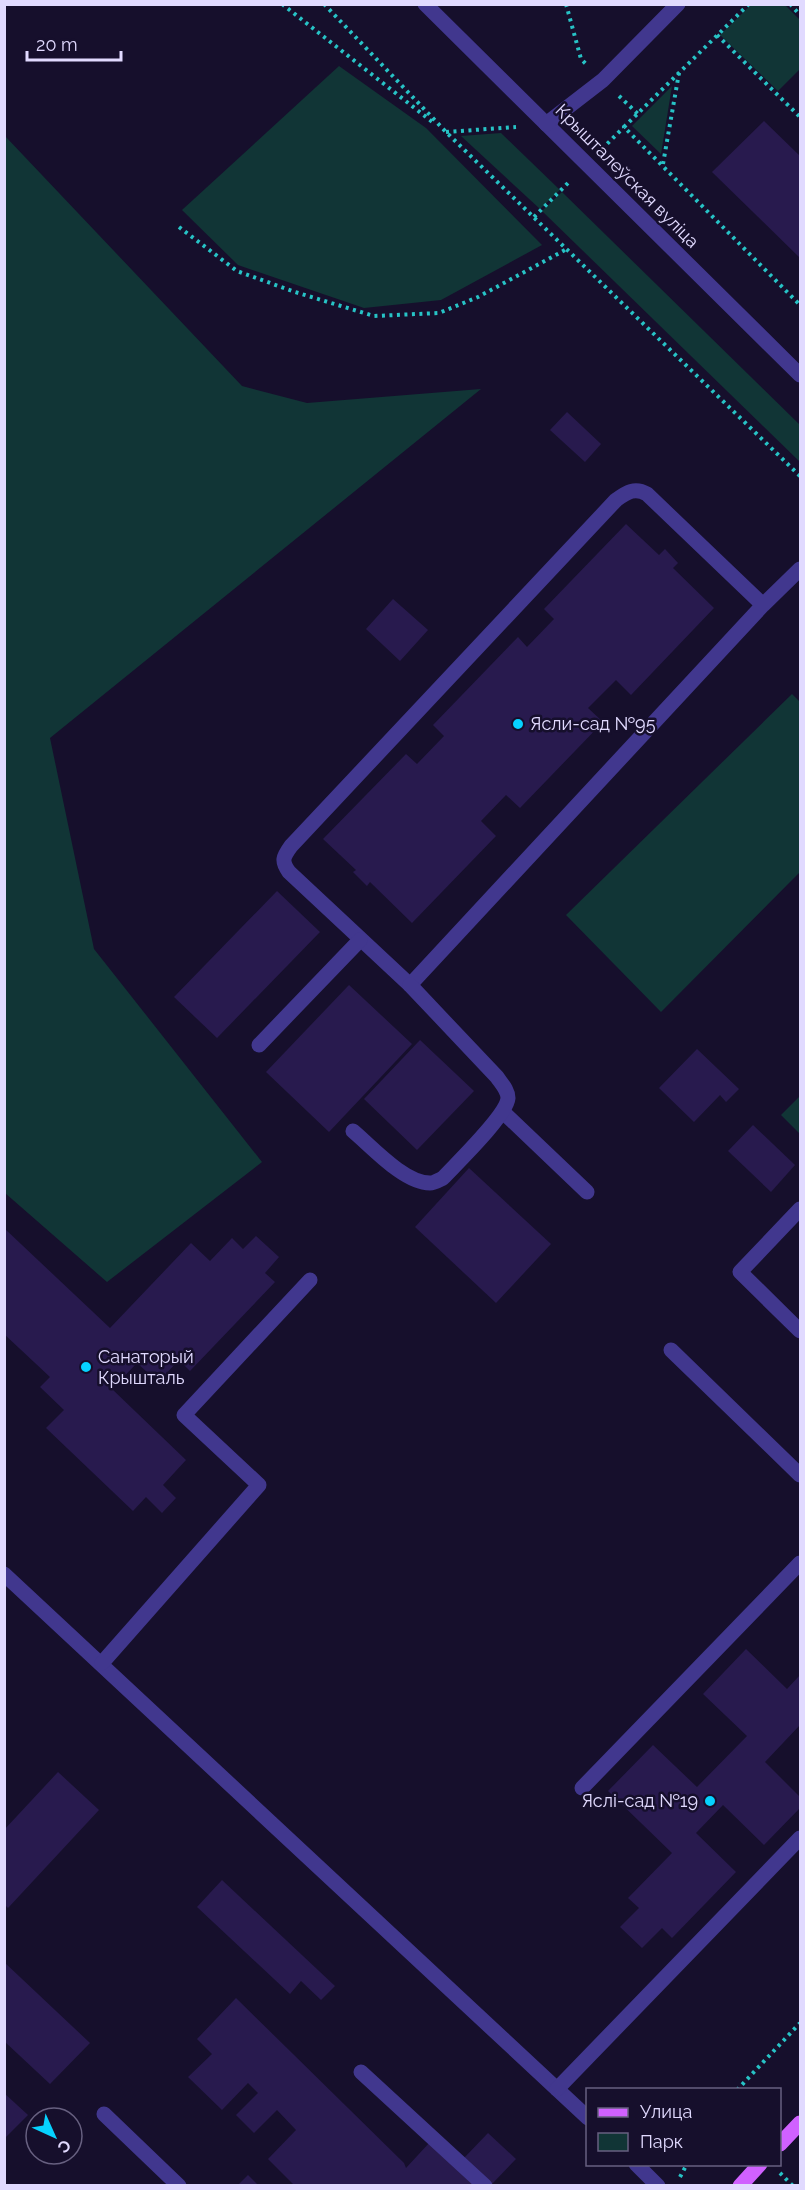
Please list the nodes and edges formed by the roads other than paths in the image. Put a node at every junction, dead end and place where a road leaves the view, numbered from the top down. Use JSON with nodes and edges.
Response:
{"nodes":[{"id":1,"x":425,"y":4,"type":"edge"},
{"id":2,"x":678,"y":4,"type":"edge"},
{"id":3,"x":546,"y":124,"type":"junction"},
{"id":4,"x":801,"y":375,"type":"edge"},
{"id":5,"x":801,"y":569,"type":"edge"},
{"id":6,"x":763,"y":605,"type":"junction"},
{"id":7,"x":360,"y":940,"type":"junction"},
{"id":8,"x":410,"y":985,"type":"junction"},
{"id":9,"x":259,"y":1045,"type":"dead end"},
{"id":10,"x":503,"y":1112,"type":"junction"},
{"id":11,"x":353,"y":1131,"type":"dead end"},
{"id":12,"x":587,"y":1192,"type":"dead end"},
{"id":13,"x":801,"y":1209,"type":"edge"},
{"id":14,"x":310,"y":1280,"type":"dead end"},
{"id":15,"x":801,"y":1331,"type":"edge"},
{"id":16,"x":671,"y":1350,"type":"dead end"},
{"id":17,"x":801,"y":1475,"type":"edge"},
{"id":18,"x":801,"y":1563,"type":"edge"},
{"id":19,"x":4,"y":1574,"type":"edge"},
{"id":20,"x":102,"y":1663,"type":"junction"},
{"id":21,"x":582,"y":1788,"type":"dead end"},
{"id":22,"x":801,"y":1838,"type":"edge"},
{"id":23,"x":361,"y":2072,"type":"dead end"},
{"id":24,"x":557,"y":2089,"type":"junction"},
{"id":25,"x":104,"y":2114,"type":"dead end"},
{"id":26,"x":586,"y":2116,"type":"edge"},
{"id":27,"x":799,"y":2127,"type":"edge"},
{"id":28,"x":781,"y":2143,"type":"edge"},
{"id":29,"x":638,"y":2166,"type":"edge"},
{"id":30,"x":758,"y":2166,"type":"edge"},
{"id":31,"x":179,"y":2186,"type":"edge"},
{"id":32,"x":485,"y":2186,"type":"edge"},
{"id":33,"x":658,"y":2186,"type":"edge"},
{"id":34,"x":740,"y":2186,"type":"edge"}],
"edges":[{"from":1,"to":3,"type":"street","name":"Крышталеўская вуліца"},
{"from":2,"to":3,"type":"street"},
{"from":3,"to":4,"type":"street","name":"Крышталеўская вуліца"},
{"from":5,"to":6,"type":"street"},
{"from":6,"to":7,"type":"street"},
{"from":6,"to":8,"type":"street"},
{"from":7,"to":8,"type":"street"},
{"from":7,"to":9,"type":"street"},
{"from":8,"to":10,"type":"street"},
{"from":10,"to":11,"type":"street"},
{"from":10,"to":12,"type":"street"},
{"from":13,"to":15,"type":"street"},
{"from":14,"to":20,"type":"street"},
{"from":16,"to":17,"type":"street"},
{"from":18,"to":21,"type":"street"},
{"from":19,"to":20,"type":"street"},
{"from":20,"to":24,"type":"street"},
{"from":22,"to":24,"type":"street"},
{"from":23,"to":32,"type":"street"},
{"from":24,"to":26,"type":"street"},
{"from":25,"to":31,"type":"street"},
{"from":27,"to":28,"type":"main road"},
{"from":29,"to":33,"type":"street"},
{"from":30,"to":34,"type":"main road"}]}
